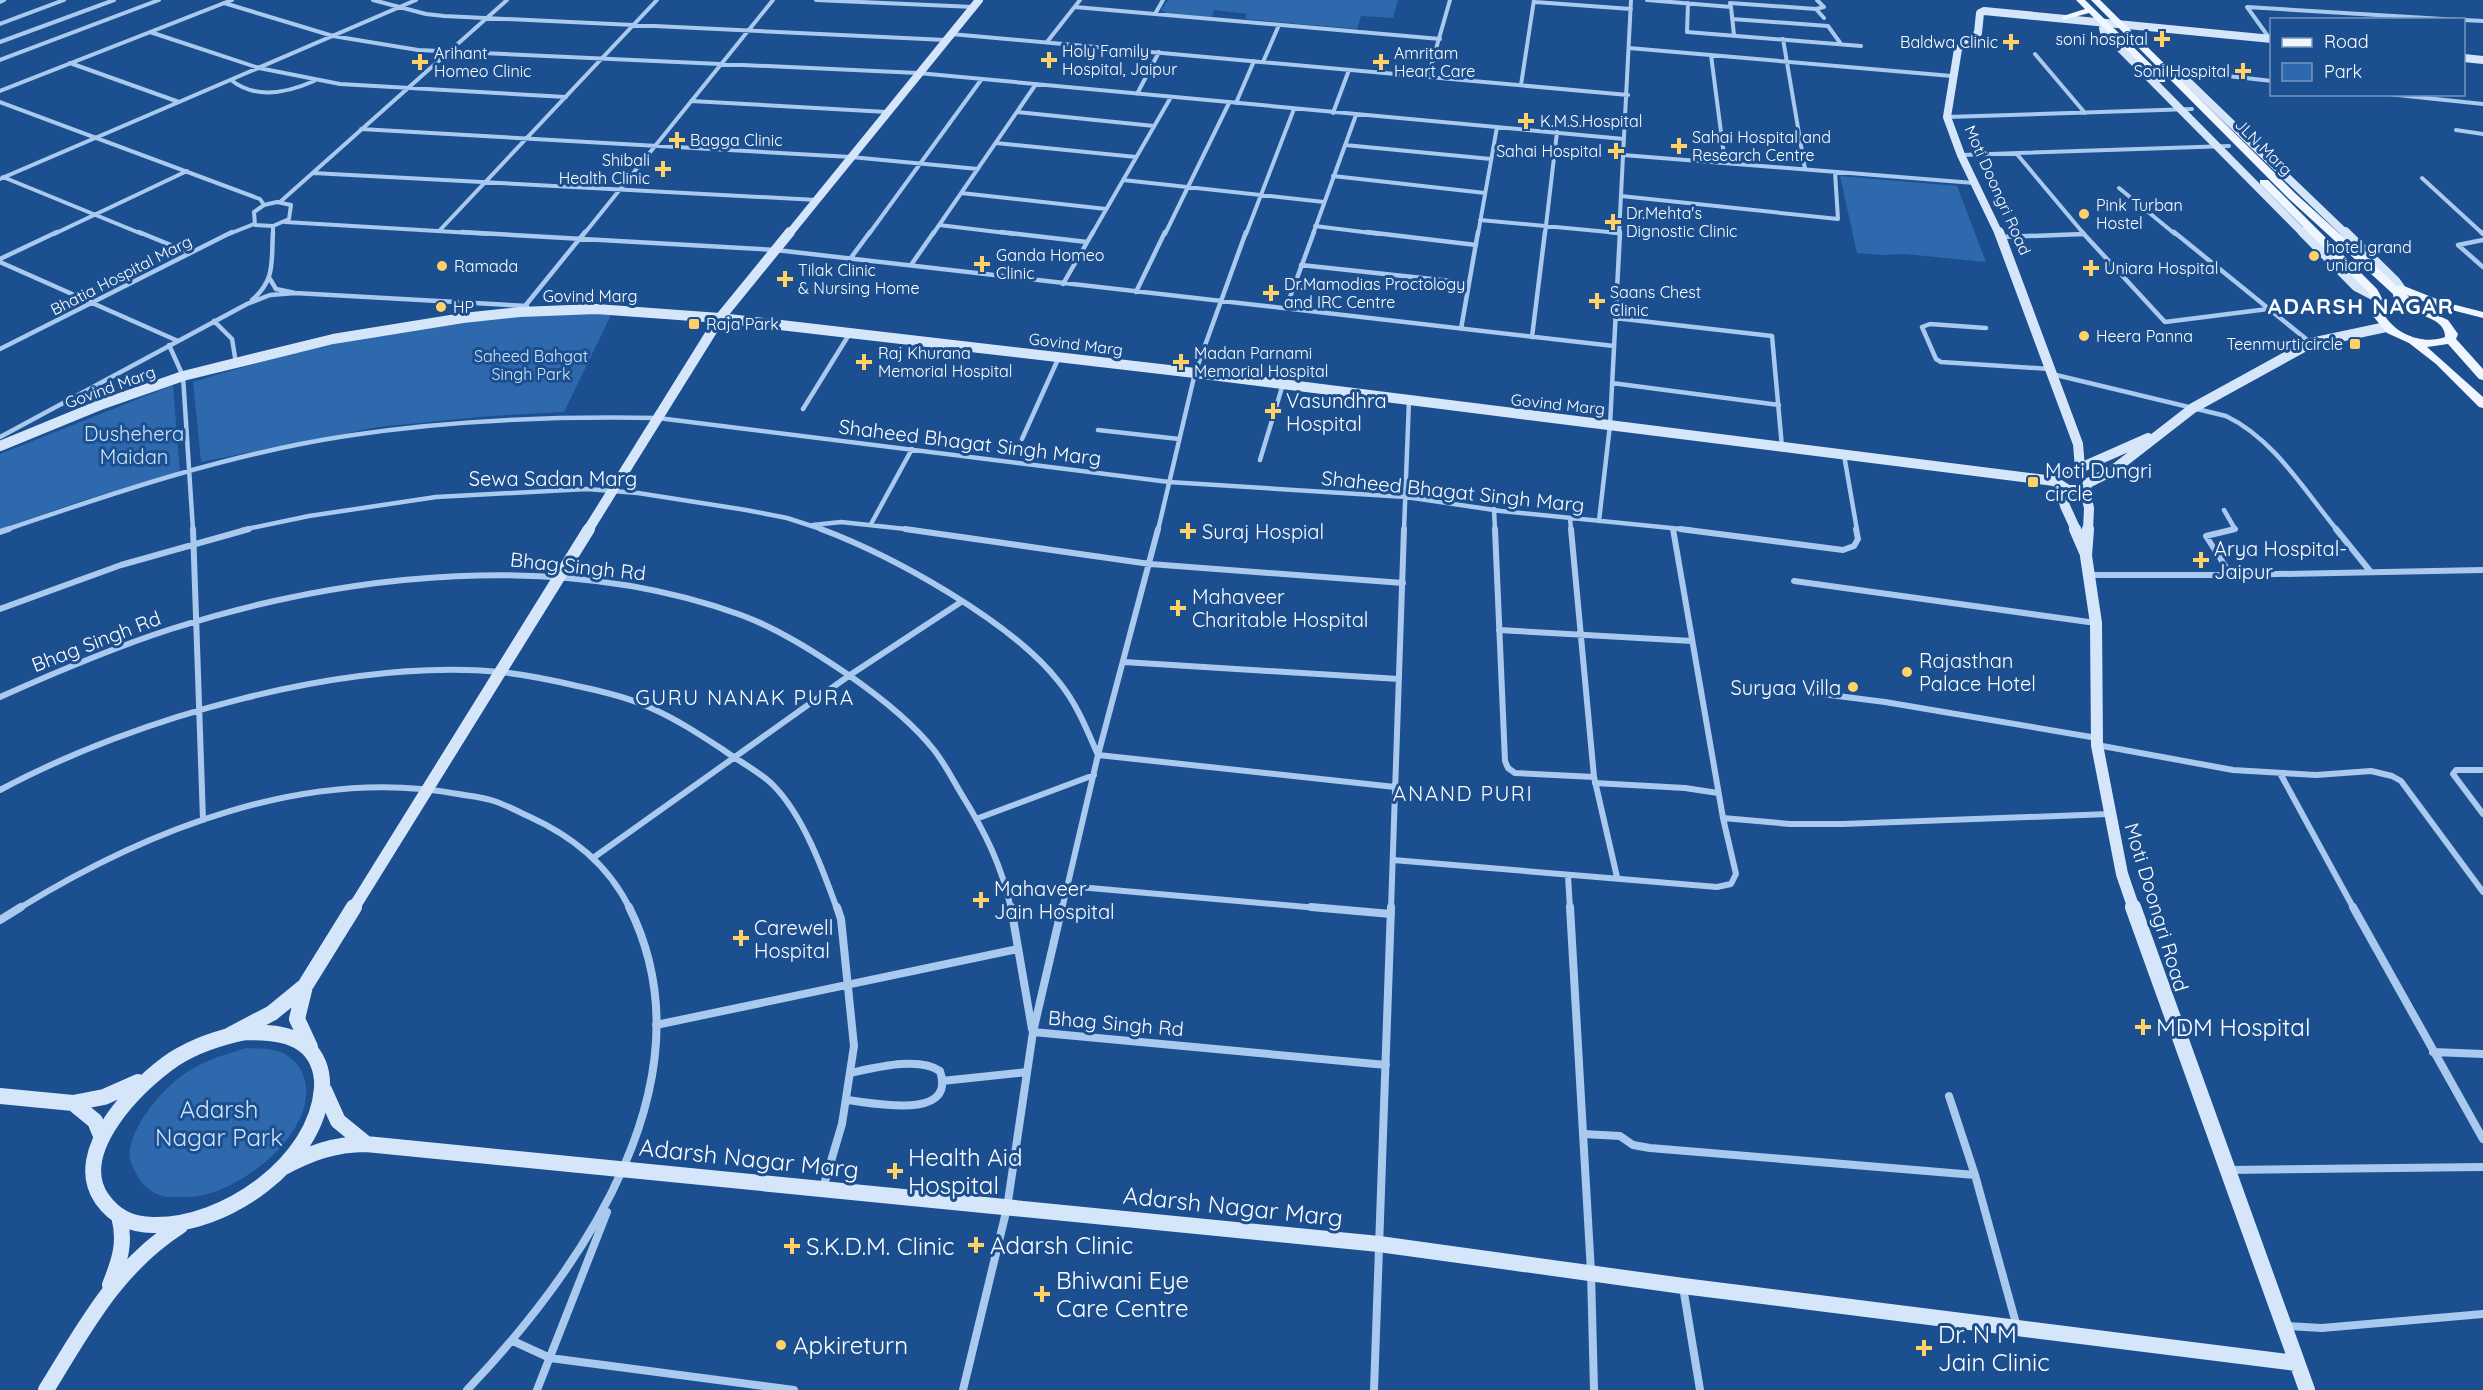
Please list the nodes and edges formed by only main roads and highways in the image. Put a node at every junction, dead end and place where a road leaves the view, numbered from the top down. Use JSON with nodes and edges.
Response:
{"nodes":[{"id":1,"x":2080,"y":0,"type":"edge"},
{"id":2,"x":2095,"y":0,"type":"edge"},
{"id":3,"x":2090,"y":10,"type":"junction"},
{"id":4,"x":2066,"y":18,"type":"road end"},
{"id":5,"x":2399,"y":291,"type":"junction"},
{"id":6,"x":2417,"y":310,"type":"junction"},
{"id":7,"x":2383,"y":311,"type":"junction"},
{"id":8,"x":2483,"y":317,"type":"edge"},
{"id":9,"x":2443,"y":321,"type":"junction"},
{"id":10,"x":2450,"y":339,"type":"junction"},
{"id":11,"x":2412,"y":340,"type":"junction"},
{"id":12,"x":2483,"y":376,"type":"edge"},
{"id":13,"x":2483,"y":404,"type":"edge"}],
"edges":[{"from":1,"to":3,"type":"main road","name":"JLN Marg"},
{"from":2,"to":5,"type":"main road","name":"JLN Marg"},
{"from":3,"to":4,"type":"main road"},
{"from":3,"to":7,"type":"main road","name":"JLN Marg"},
{"from":5,"to":6,"type":"main road","name":"JLN Marg"},
{"from":5,"to":8,"type":"main road"},
{"from":6,"to":7,"type":"main road"},
{"from":6,"to":9,"type":"main road"},
{"from":7,"to":11,"type":"main road"},
{"from":8,"to":9,"type":"main road"},
{"from":9,"to":10,"type":"main road"},
{"from":10,"to":11,"type":"main road"},
{"from":10,"to":12,"type":"main road"},
{"from":11,"to":13,"type":"main road"}]}
